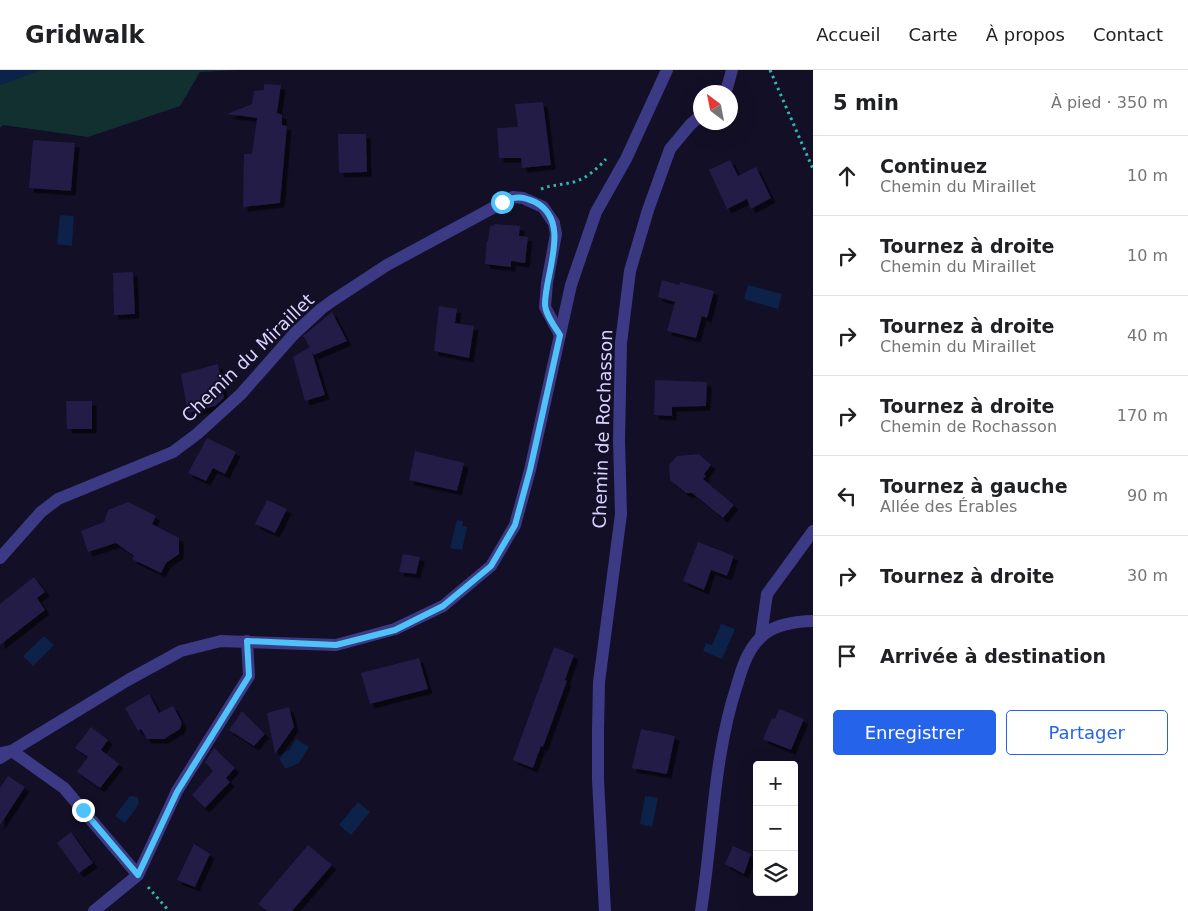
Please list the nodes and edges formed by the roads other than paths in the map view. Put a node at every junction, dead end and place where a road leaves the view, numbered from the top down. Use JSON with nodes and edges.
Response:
{"nodes":[{"id":1,"x":667,"y":70,"type":"edge"},
{"id":2,"x":732,"y":70,"type":"edge"},
{"id":3,"x":728,"y":85,"type":"edge"},
{"id":4,"x":693,"y":122,"type":"edge"},
{"id":5,"x":560,"y":335,"type":"junction"},
{"id":6,"x":813,"y":531,"type":"edge"},
{"id":7,"x":0,"y":558,"type":"edge"},
{"id":8,"x":813,"y":621,"type":"edge"},
{"id":9,"x":761,"y":636,"type":"junction"},
{"id":10,"x":247,"y":641,"type":"junction"},
{"id":11,"x":6,"y":752,"type":"edge"},
{"id":12,"x":0,"y":758,"type":"edge"},
{"id":13,"x":138,"y":875,"type":"junction"},
{"id":14,"x":94,"y":911,"type":"edge"},
{"id":15,"x":605,"y":911,"type":"edge"},
{"id":16,"x":702,"y":911,"type":"edge"}],
"edges":[{"from":1,"to":5,"type":"street"},
{"from":2,"to":3,"type":"street"},
{"from":4,"to":15,"type":"street","name":"Chemin de Rochasson"},
{"from":5,"to":7,"type":"street","name":"Chemin du Miraillet"},
{"from":5,"to":10,"type":"street"},
{"from":6,"to":9,"type":"street"},
{"from":8,"to":9,"type":"street"},
{"from":9,"to":16,"type":"street"},
{"from":10,"to":11,"type":"street"},
{"from":10,"to":13,"type":"street"},
{"from":11,"to":12,"type":"street"},
{"from":11,"to":13,"type":"street"},
{"from":13,"to":14,"type":"street"}]}
